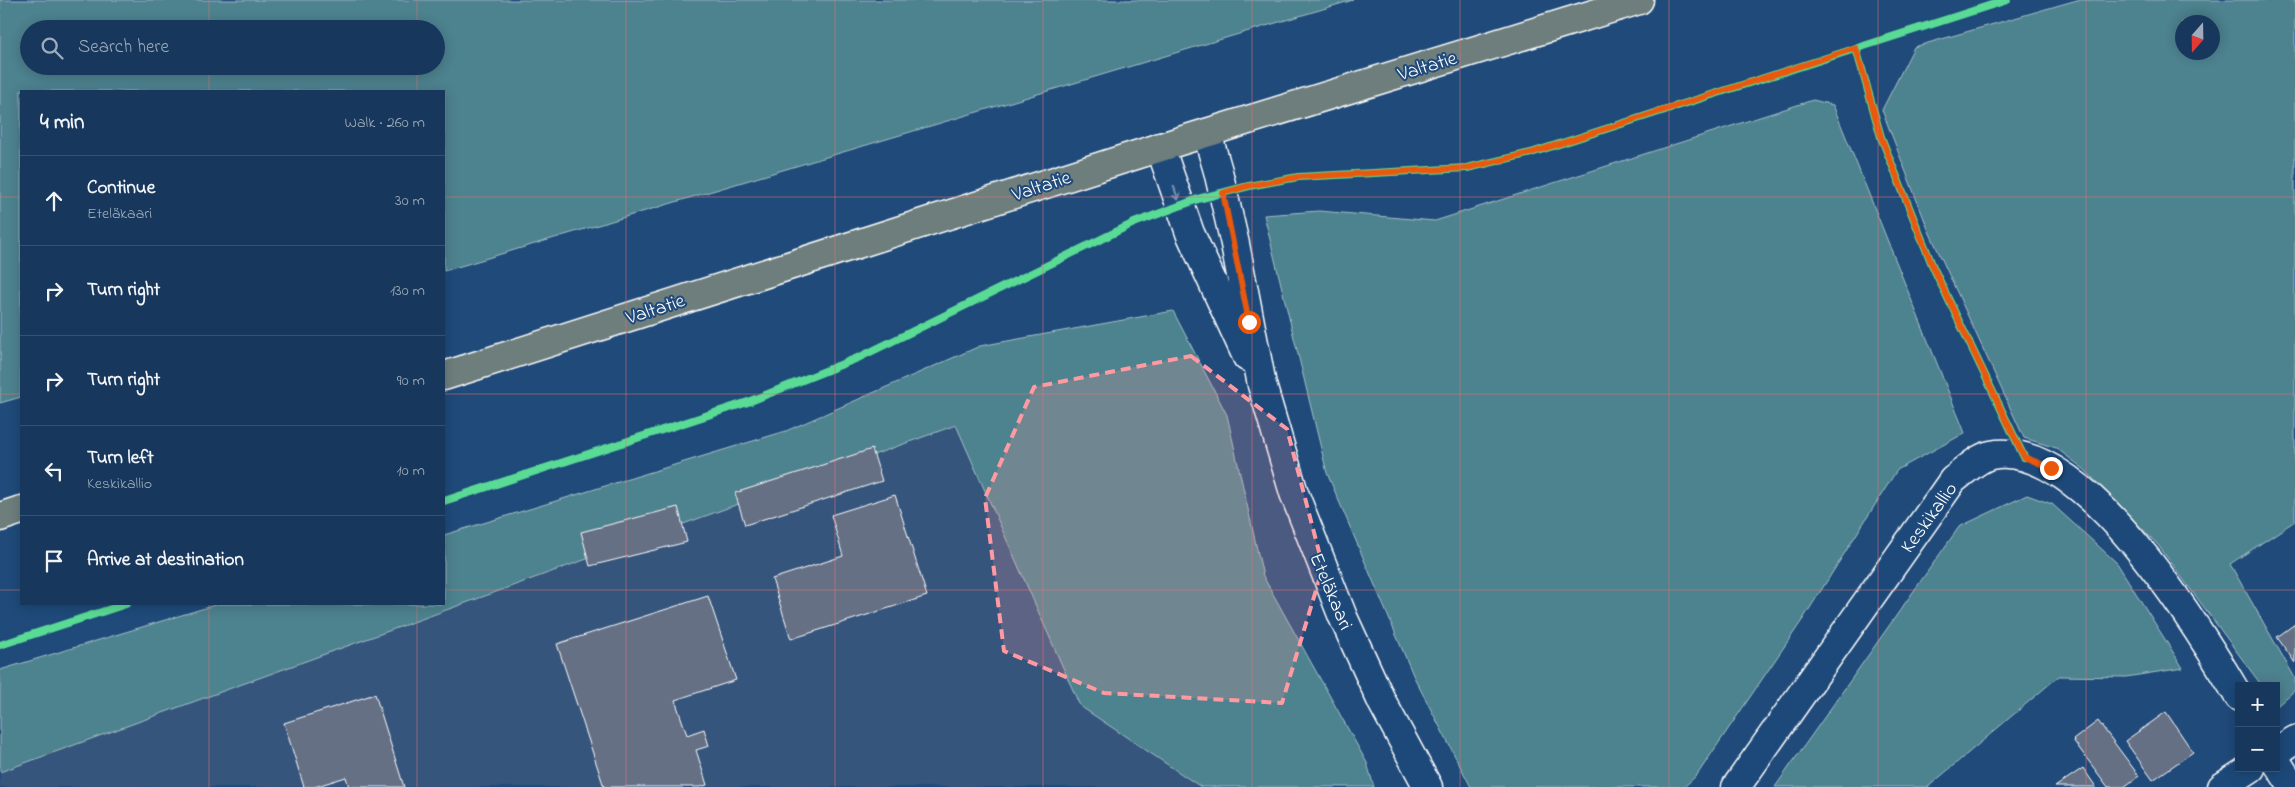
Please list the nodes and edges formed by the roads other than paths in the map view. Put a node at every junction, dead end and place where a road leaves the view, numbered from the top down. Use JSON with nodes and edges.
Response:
{"nodes":[{"id":1,"x":1639,"y":0,"type":"edge"},
{"id":2,"x":1207,"y":133,"type":"junction"},
{"id":3,"x":1160,"y":147,"type":"junction"},
{"id":4,"x":445,"y":376,"type":"edge"},
{"id":5,"x":1262,"y":385,"type":"junction"},
{"id":6,"x":20,"y":510,"type":"edge"},
{"id":7,"x":0,"y":517,"type":"edge"},
{"id":8,"x":2235,"y":689,"type":"edge"},
{"id":9,"x":2295,"y":740,"type":"edge"},
{"id":10,"x":2280,"y":749,"type":"edge"},
{"id":11,"x":2280,"y":767,"type":"edge"},
{"id":12,"x":2245,"y":772,"type":"edge"},
{"id":13,"x":1428,"y":787,"type":"edge"},
{"id":14,"x":1736,"y":787,"type":"edge"},
{"id":15,"x":2222,"y":787,"type":"edge"},
{"id":16,"x":2293,"y":787,"type":"edge"}],
"edges":[{"from":1,"to":2,"type":"highway","name":"Valtatie"},
{"from":2,"to":3,"type":"highway","name":"Valtatie"},
{"from":2,"to":5,"type":"street","name":"Eteläkaari"},
{"from":3,"to":4,"type":"highway","name":"Valtatie"},
{"from":3,"to":5,"type":"street","name":"Eteläkaari","one_way":true},
{"from":5,"to":13,"type":"street","name":"Eteläkaari"},
{"from":6,"to":7,"type":"highway"},
{"from":8,"to":14,"type":"street","name":"Keskikallio"},
{"from":9,"to":10,"type":"street"},
{"from":11,"to":16,"type":"street"},
{"from":12,"to":15,"type":"street"}]}
